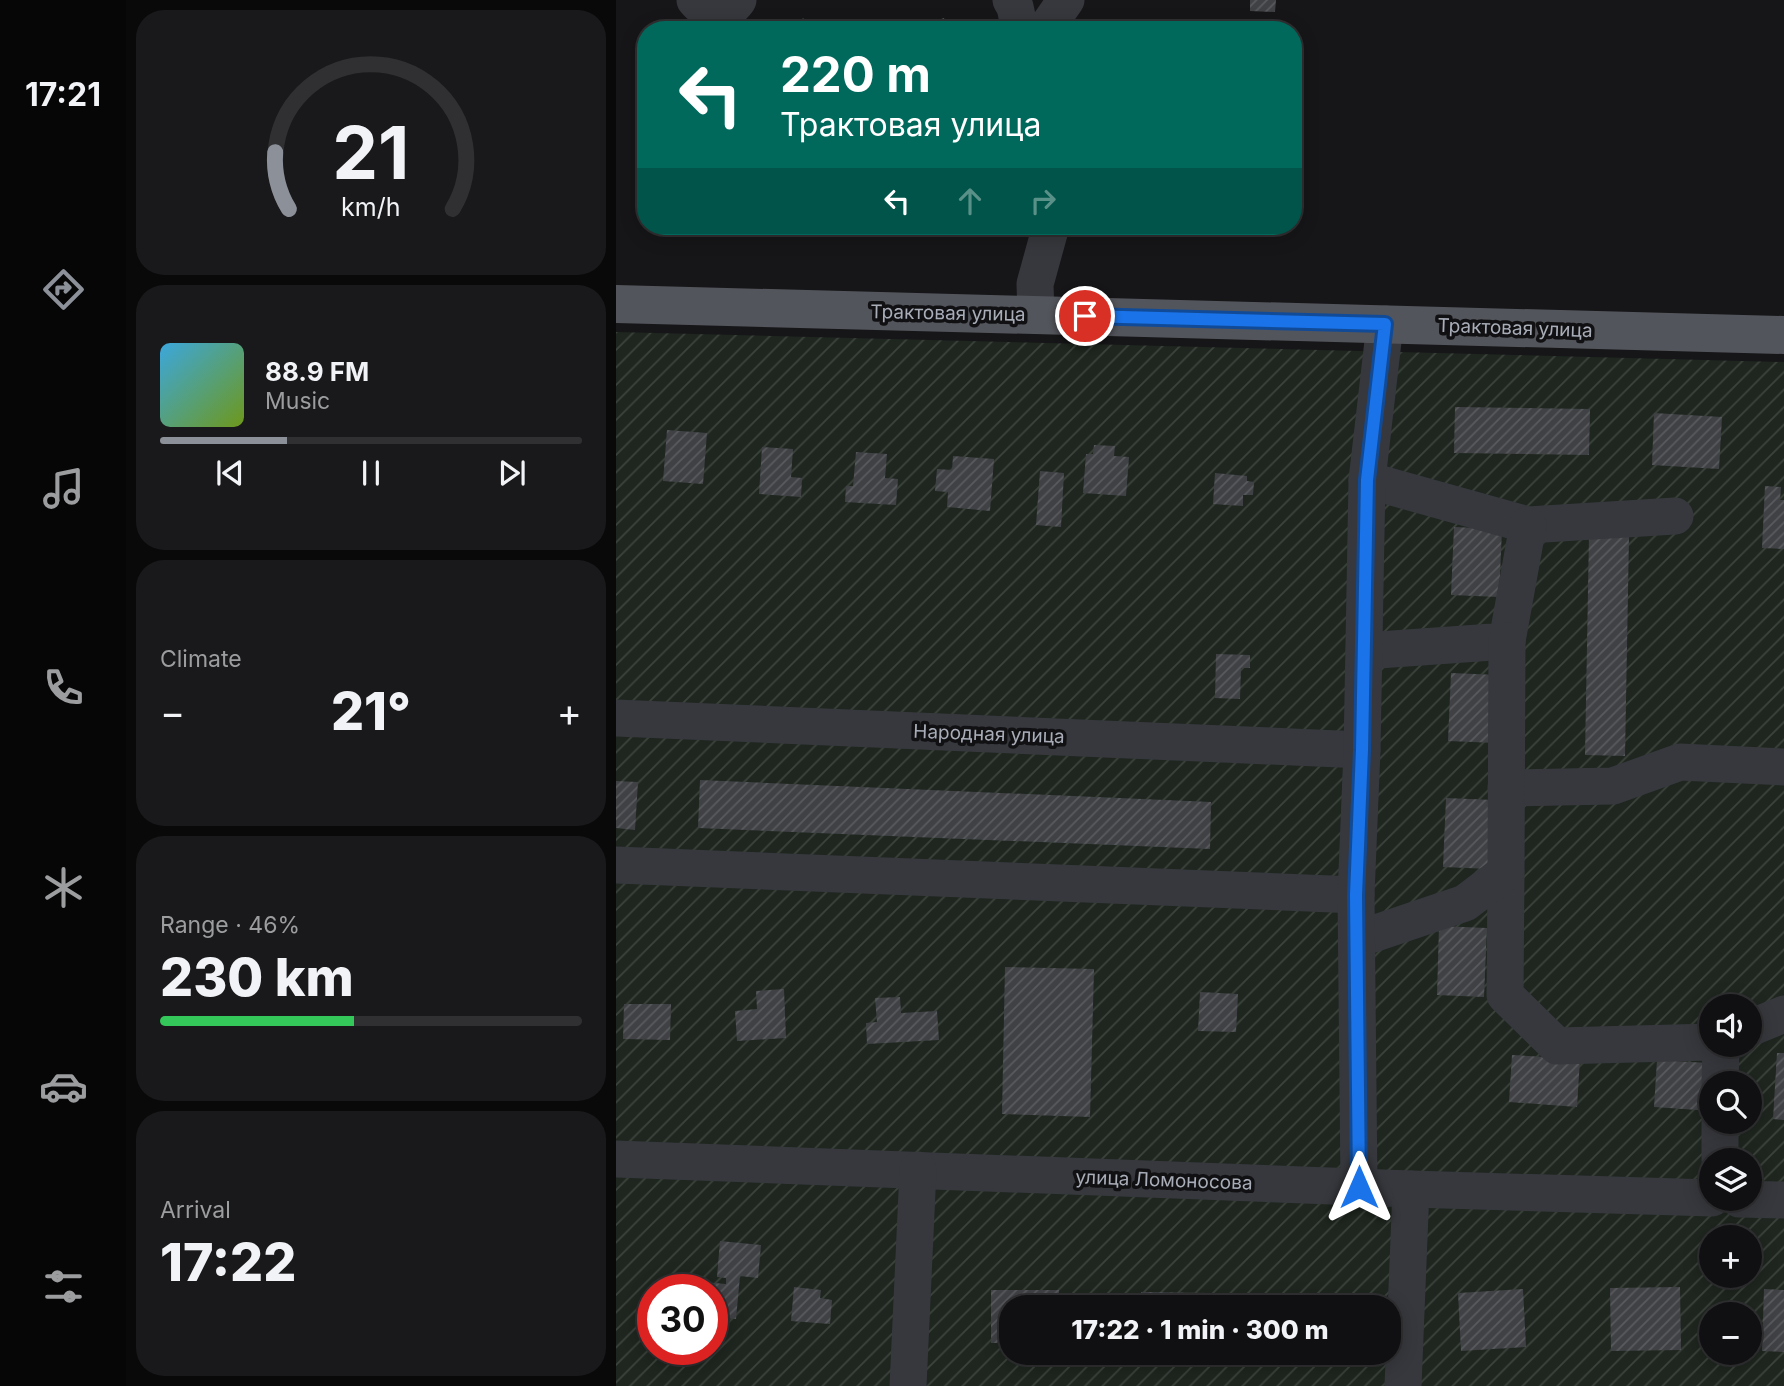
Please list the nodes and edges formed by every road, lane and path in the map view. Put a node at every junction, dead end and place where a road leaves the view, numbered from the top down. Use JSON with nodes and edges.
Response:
{"nodes":[{"id":1,"x":695,"y":0,"type":"edge"},
{"id":2,"x":738,"y":0,"type":"edge"},
{"id":3,"x":1011,"y":0,"type":"edge"},
{"id":4,"x":1066,"y":0,"type":"edge"},
{"id":5,"x":1018,"y":21,"type":"edge"},
{"id":6,"x":1051,"y":21,"type":"edge"},
{"id":7,"x":1049,"y":235,"type":"edge"},
{"id":8,"x":1035,"y":299,"type":"junction"},
{"id":9,"x":616,"y":304,"type":"edge"},
{"id":10,"x":1385,"y":324,"type":"junction"},
{"id":11,"x":1784,"y":335,"type":"edge"},
{"id":12,"x":1367,"y":480,"type":"junction"},
{"id":13,"x":1675,"y":516,"type":"dead end"},
{"id":14,"x":1528,"y":525,"type":"junction"},
{"id":15,"x":1507,"y":641,"type":"junction"},
{"id":16,"x":1364,"y":651,"type":"junction"},
{"id":17,"x":616,"y":718,"type":"edge"},
{"id":18,"x":1362,"y":750,"type":"junction"},
{"id":19,"x":1784,"y":767,"type":"edge"},
{"id":20,"x":1506,"y":788,"type":"junction"},
{"id":21,"x":616,"y":865,"type":"edge"},
{"id":22,"x":1506,"y":872,"type":"junction"},
{"id":23,"x":1356,"y":895,"type":"junction"},
{"id":24,"x":1358,"y":939,"type":"junction"},
{"id":25,"x":1784,"y":1014,"type":"edge"},
{"id":26,"x":1762,"y":1022,"type":"edge"},
{"id":27,"x":1699,"y":1042,"type":"edge"},
{"id":28,"x":616,"y":1158,"type":"edge"},
{"id":29,"x":918,"y":1170,"type":"junction"},
{"id":30,"x":1359,"y":1187,"type":"junction"},
{"id":31,"x":1412,"y":1189,"type":"junction"},
{"id":32,"x":1699,"y":1198,"type":"edge"},
{"id":33,"x":1762,"y":1200,"type":"edge"},
{"id":34,"x":1784,"y":1200,"type":"edge"},
{"id":35,"x":908,"y":1386,"type":"edge"},
{"id":36,"x":1402,"y":1386,"type":"edge"}],
"edges":[{"from":1,"to":2,"type":"street"},
{"from":3,"to":5,"type":"street"},
{"from":4,"to":6,"type":"street"},
{"from":7,"to":8,"type":"street"},
{"from":8,"to":9,"type":"main road","name":"Трактовая улица"},
{"from":8,"to":10,"type":"main road","name":"Трактовая улица"},
{"from":10,"to":11,"type":"main road","name":"Трактовая улица"},
{"from":10,"to":12,"type":"street"},
{"from":12,"to":14,"type":"street"},
{"from":12,"to":16,"type":"street"},
{"from":13,"to":14,"type":"street"},
{"from":14,"to":15,"type":"street"},
{"from":15,"to":16,"type":"street"},
{"from":15,"to":20,"type":"street"},
{"from":16,"to":18,"type":"street"},
{"from":17,"to":18,"type":"street","name":"Народная улица"},
{"from":18,"to":23,"type":"street"},
{"from":19,"to":20,"type":"street"},
{"from":20,"to":22,"type":"street"},
{"from":21,"to":23,"type":"street"},
{"from":22,"to":24,"type":"street"},
{"from":22,"to":27,"type":"street"},
{"from":23,"to":24,"type":"street"},
{"from":24,"to":30,"type":"street"},
{"from":25,"to":26,"type":"street"},
{"from":28,"to":29,"type":"street","name":"улица Ломоносова"},
{"from":29,"to":30,"type":"street","name":"улица Ломоносова"},
{"from":29,"to":35,"type":"street"},
{"from":30,"to":31,"type":"street","name":"улица Ломоносова"},
{"from":31,"to":32,"type":"street","name":"улица Ломоносова"},
{"from":31,"to":36,"type":"street"},
{"from":33,"to":34,"type":"street"}]}
